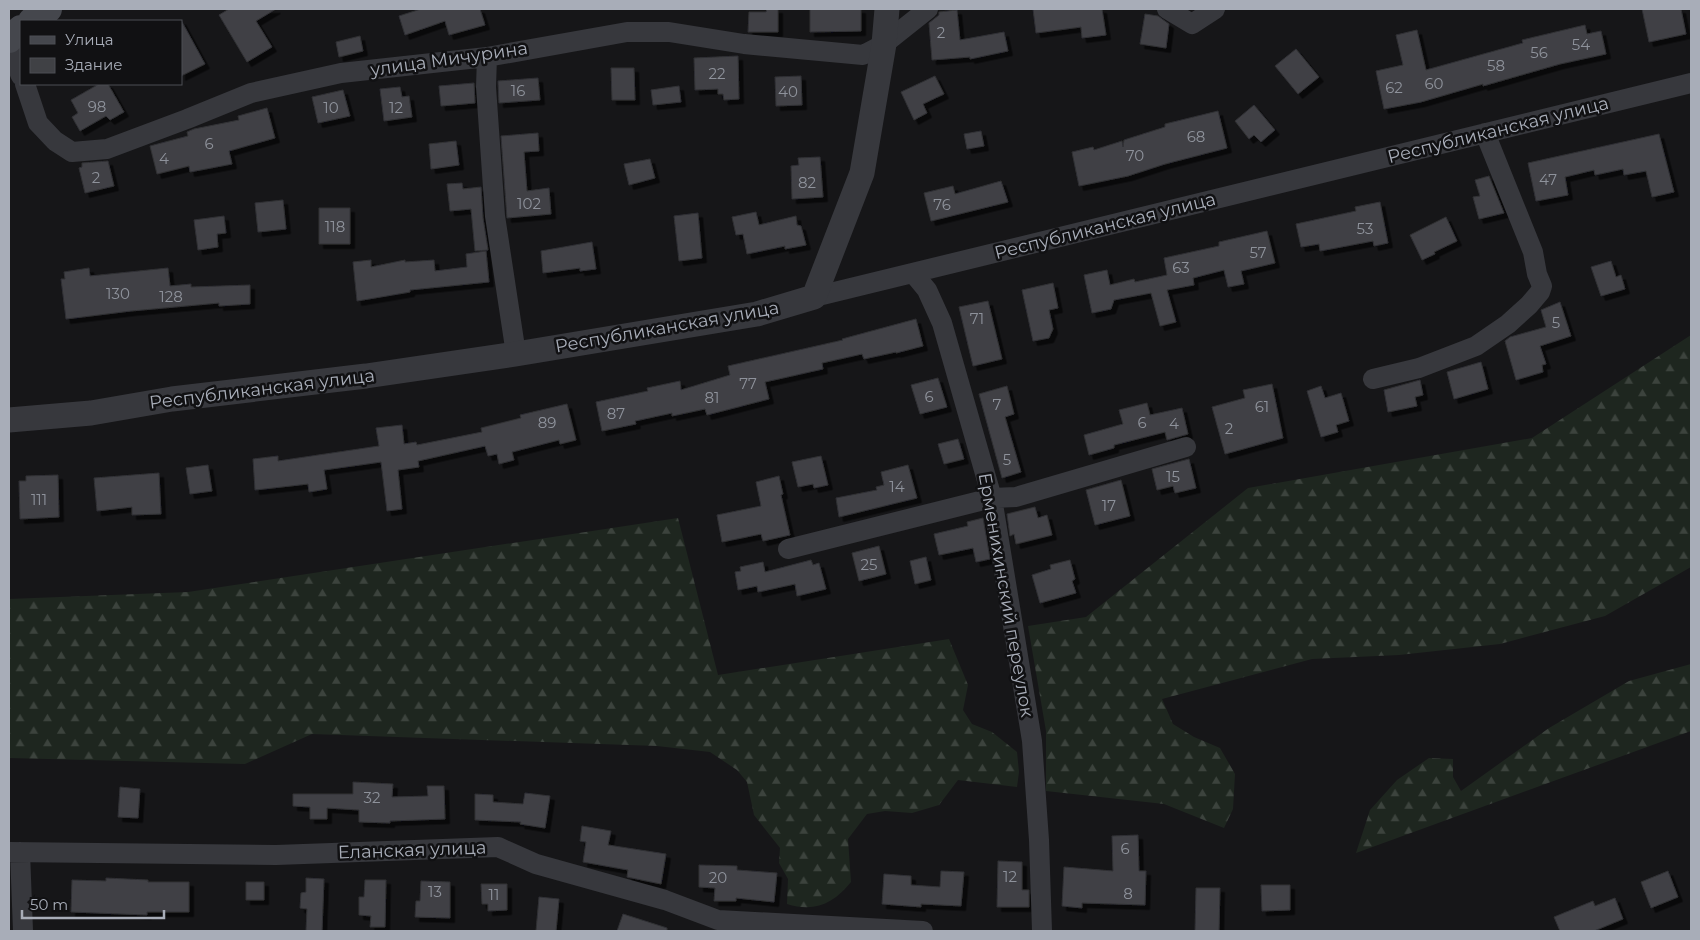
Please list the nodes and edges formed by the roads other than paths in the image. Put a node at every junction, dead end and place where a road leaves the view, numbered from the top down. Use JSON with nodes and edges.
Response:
{"nodes":[{"id":1,"x":48,"y":9,"type":"edge"},
{"id":2,"x":887,"y":9,"type":"edge"},
{"id":3,"x":928,"y":9,"type":"edge"},
{"id":4,"x":1167,"y":9,"type":"edge"},
{"id":5,"x":1215,"y":9,"type":"edge"},
{"id":6,"x":33,"y":20,"type":"edge"},
{"id":7,"x":20,"y":30,"type":"edge"},
{"id":8,"x":9,"y":39,"type":"edge"},
{"id":9,"x":884,"y":44,"type":"junction"},
{"id":10,"x":9,"y":48,"type":"edge"},
{"id":11,"x":487,"y":57,"type":"junction"},
{"id":12,"x":20,"y":74,"type":"edge"},
{"id":13,"x":1691,"y":82,"type":"edge"},
{"id":14,"x":25,"y":85,"type":"edge"},
{"id":15,"x":1485,"y":133,"type":"junction"},
{"id":16,"x":913,"y":272,"type":"junction"},
{"id":17,"x":814,"y":296,"type":"junction"},
{"id":18,"x":516,"y":354,"type":"junction"},
{"id":19,"x":1373,"y":379,"type":"dead end"},
{"id":20,"x":9,"y":420,"type":"edge"},
{"id":21,"x":1186,"y":447,"type":"dead end"},
{"id":22,"x":992,"y":498,"type":"junction"},
{"id":23,"x":788,"y":549,"type":"dead end"},
{"id":24,"x":14,"y":852,"type":"edge"},
{"id":25,"x":23,"y":931,"type":"edge"},
{"id":26,"x":923,"y":931,"type":"edge"},
{"id":27,"x":1042,"y":931,"type":"edge"}],
"edges":[{"from":1,"to":6,"type":"main road"},
{"from":2,"to":9,"type":"street"},
{"from":3,"to":9,"type":"street","name":"улица Мичурина"},
{"from":4,"to":5,"type":"street"},
{"from":7,"to":8,"type":"main road"},
{"from":9,"to":11,"type":"street","name":"улица Мичурина"},
{"from":9,"to":17,"type":"street"},
{"from":10,"to":12,"type":"street"},
{"from":11,"to":14,"type":"street","name":"улица Мичурина"},
{"from":11,"to":18,"type":"street"},
{"from":13,"to":15,"type":"street","name":"Республиканская улица"},
{"from":15,"to":16,"type":"street","name":"Республиканская улица"},
{"from":15,"to":19,"type":"street"},
{"from":16,"to":17,"type":"street","name":"Республиканская улица"},
{"from":16,"to":22,"type":"street","name":"Ерменихинский переулок"},
{"from":17,"to":18,"type":"street","name":"Республиканская улица"},
{"from":18,"to":20,"type":"street","name":"Республиканская улица"},
{"from":21,"to":22,"type":"street"},
{"from":22,"to":23,"type":"street"},
{"from":22,"to":27,"type":"street","name":"Ерменихинский переулок"},
{"from":24,"to":25,"type":"street"},
{"from":24,"to":26,"type":"street","name":"Еланская улица"}]}
